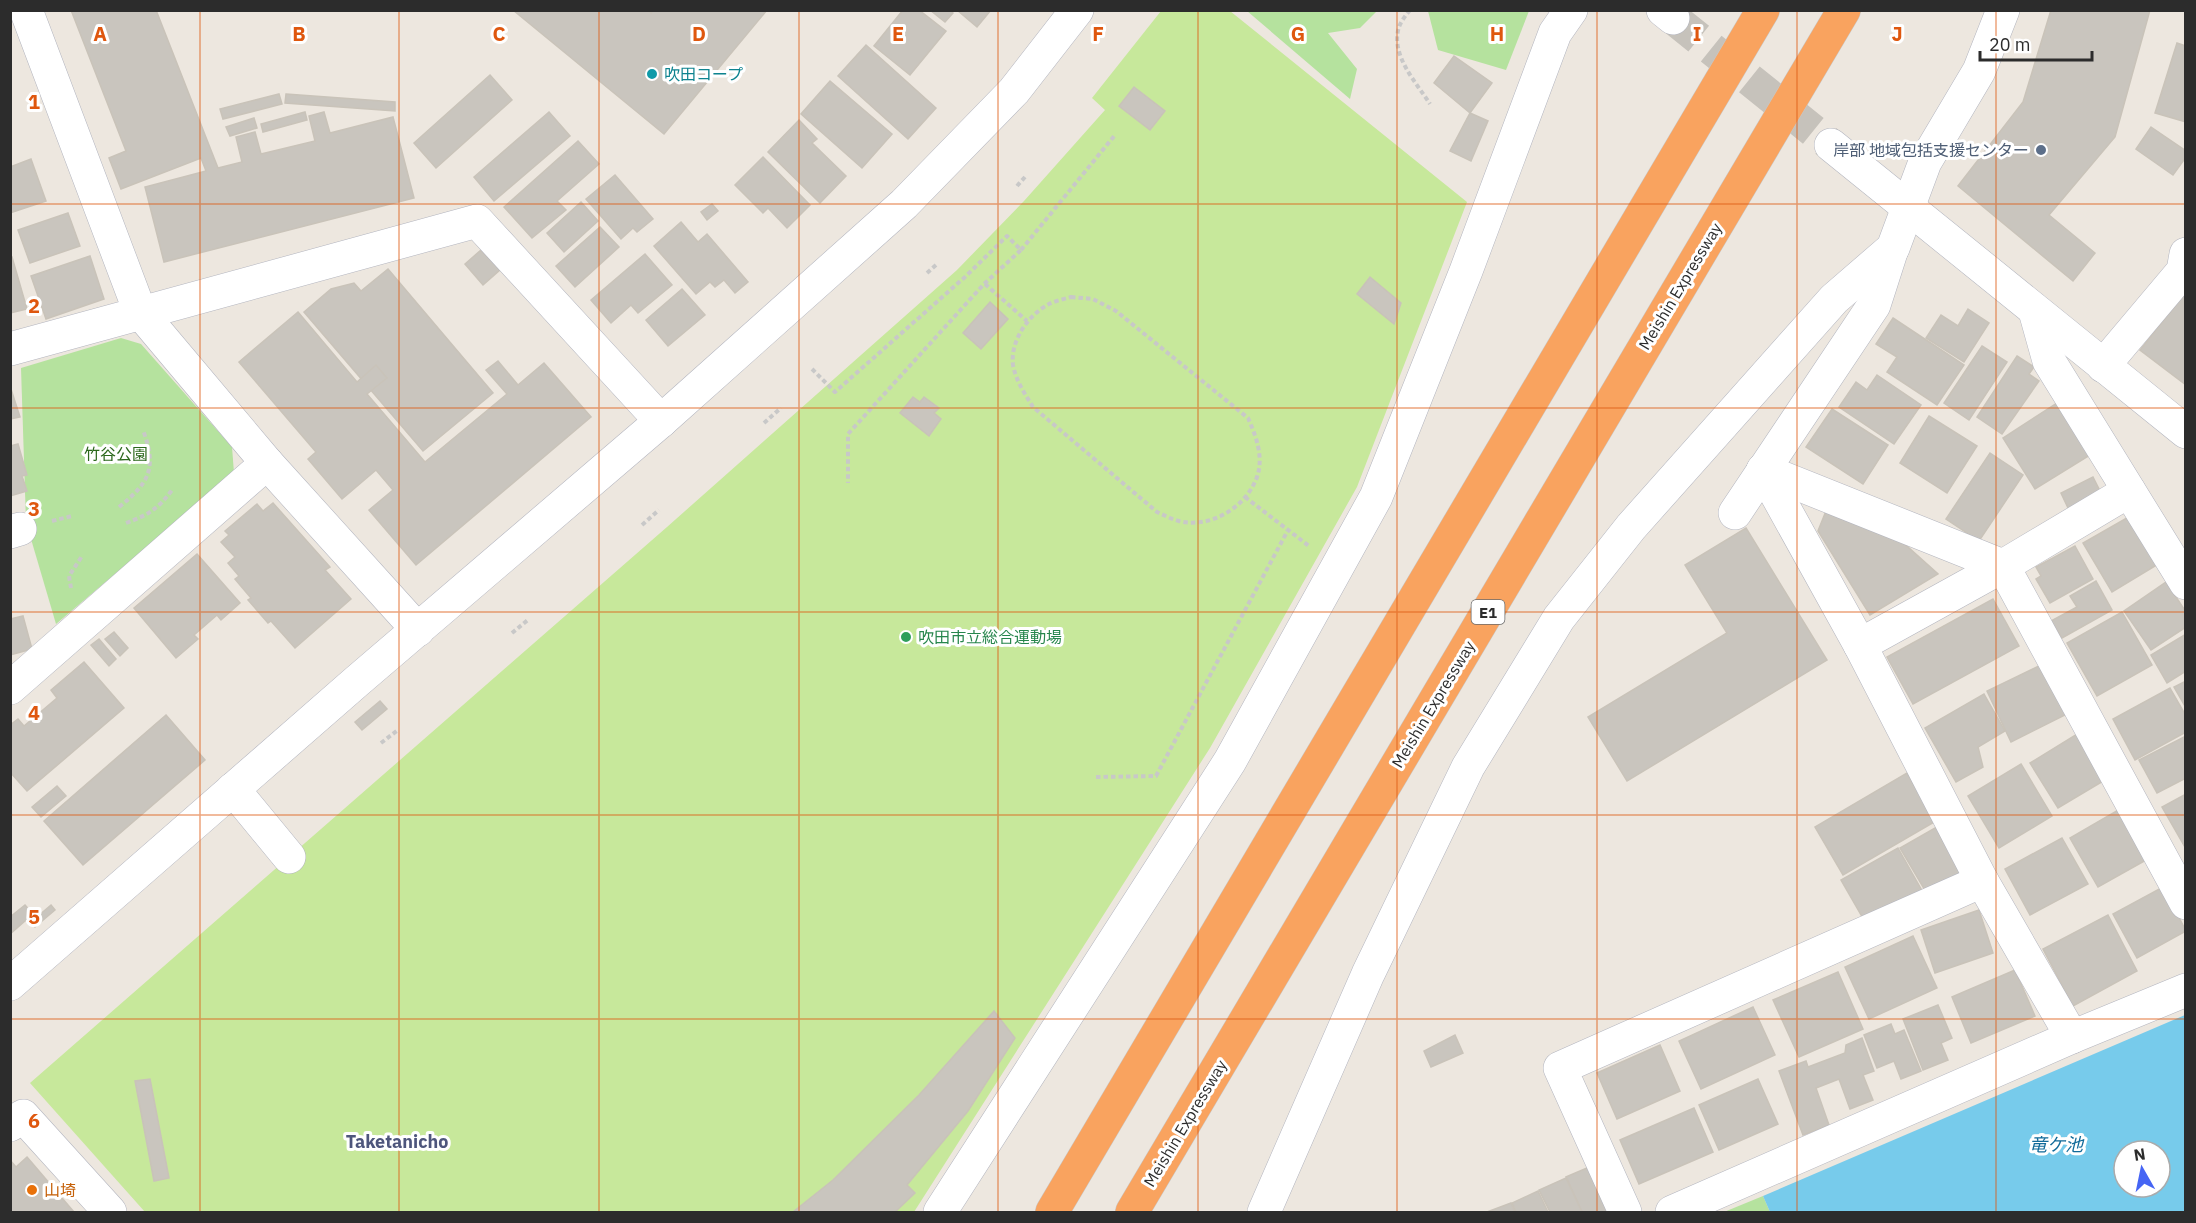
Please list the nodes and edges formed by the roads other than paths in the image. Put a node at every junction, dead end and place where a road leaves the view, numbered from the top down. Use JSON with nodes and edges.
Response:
{"nodes":[{"id":1,"x":26,"y":10,"type":"edge"},
{"id":2,"x":1077,"y":10,"type":"edge"},
{"id":3,"x":1571,"y":10,"type":"edge"},
{"id":4,"x":1738,"y":10,"type":"edge"},
{"id":5,"x":1763,"y":10,"type":"edge"},
{"id":6,"x":1844,"y":10,"type":"edge"},
{"id":7,"x":2003,"y":10,"type":"edge"},
{"id":8,"x":1831,"y":145,"type":"tunnel mouth"},
{"id":9,"x":1908,"y":207,"type":"junction"},
{"id":10,"x":1893,"y":248,"type":"junction"},
{"id":11,"x":2186,"y":254,"type":"edge"},
{"id":12,"x":2035,"y":311,"type":"junction"},
{"id":13,"x":140,"y":312,"type":"junction"},
{"id":14,"x":10,"y":349,"type":"edge"},
{"id":15,"x":2103,"y":366,"type":"junction"},
{"id":16,"x":661,"y":421,"type":"junction"},
{"id":17,"x":2186,"y":432,"type":"edge"},
{"id":18,"x":267,"y":463,"type":"junction"},
{"id":19,"x":1763,"y":470,"type":"junction"},
{"id":20,"x":2129,"y":491,"type":"junction"},
{"id":21,"x":1735,"y":513,"type":"dead end"},
{"id":22,"x":2003,"y":566,"type":"junction"},
{"id":23,"x":2186,"y":583,"type":"edge"},
{"id":24,"x":418,"y":630,"type":"junction"},
{"id":25,"x":1860,"y":645,"type":"junction"},
{"id":26,"x":10,"y":688,"type":"edge"},
{"id":27,"x":1308,"y":777,"type":"junction"},
{"id":28,"x":233,"y":789,"type":"junction"},
{"id":29,"x":289,"y":857,"type":"dead end"},
{"id":30,"x":1982,"y":881,"type":"junction"},
{"id":31,"x":2186,"y":903,"type":"edge"},
{"id":32,"x":10,"y":984,"type":"edge"},
{"id":33,"x":2186,"y":990,"type":"edge"},
{"id":34,"x":2072,"y":1037,"type":"junction"},
{"id":35,"x":15,"y":1114,"type":"edge"},
{"id":36,"x":110,"y":1212,"type":"edge"},
{"id":37,"x":940,"y":1212,"type":"edge"},
{"id":38,"x":1052,"y":1212,"type":"edge"},
{"id":39,"x":1132,"y":1212,"type":"edge"},
{"id":40,"x":1264,"y":1212,"type":"edge"},
{"id":41,"x":1625,"y":1212,"type":"edge"},
{"id":42,"x":1672,"y":1212,"type":"edge"}],
"edges":[{"from":1,"to":13,"type":"street"},
{"from":2,"to":16,"type":"street"},
{"from":3,"to":37,"type":"street"},
{"from":4,"to":27,"type":"highway"},
{"from":5,"to":27,"type":"highway"},
{"from":6,"to":39,"type":"highway","name":"Meishin Expressway","number":"E1"},
{"from":7,"to":9,"type":"street"},
{"from":8,"to":9,"type":"street"},
{"from":9,"to":10,"type":"street"},
{"from":9,"to":12,"type":"street"},
{"from":10,"to":19,"type":"street"},
{"from":10,"to":40,"type":"street"},
{"from":11,"to":15,"type":"street"},
{"from":12,"to":15,"type":"street"},
{"from":12,"to":20,"type":"street"},
{"from":13,"to":14,"type":"street"},
{"from":13,"to":16,"type":"street"},
{"from":13,"to":18,"type":"street"},
{"from":15,"to":17,"type":"street"},
{"from":16,"to":24,"type":"street"},
{"from":18,"to":24,"type":"street"},
{"from":18,"to":26,"type":"street"},
{"from":19,"to":21,"type":"street"},
{"from":19,"to":22,"type":"street"},
{"from":19,"to":25,"type":"street"},
{"from":20,"to":22,"type":"street"},
{"from":20,"to":23,"type":"street"},
{"from":22,"to":25,"type":"street"},
{"from":22,"to":31,"type":"street"},
{"from":24,"to":28,"type":"street"},
{"from":25,"to":30,"type":"street"},
{"from":27,"to":38,"type":"highway"},
{"from":28,"to":29,"type":"street"},
{"from":28,"to":32,"type":"street"},
{"from":30,"to":34,"type":"street"},
{"from":30,"to":41,"type":"street"},
{"from":33,"to":34,"type":"street"},
{"from":34,"to":42,"type":"street"},
{"from":35,"to":36,"type":"street"}]}
